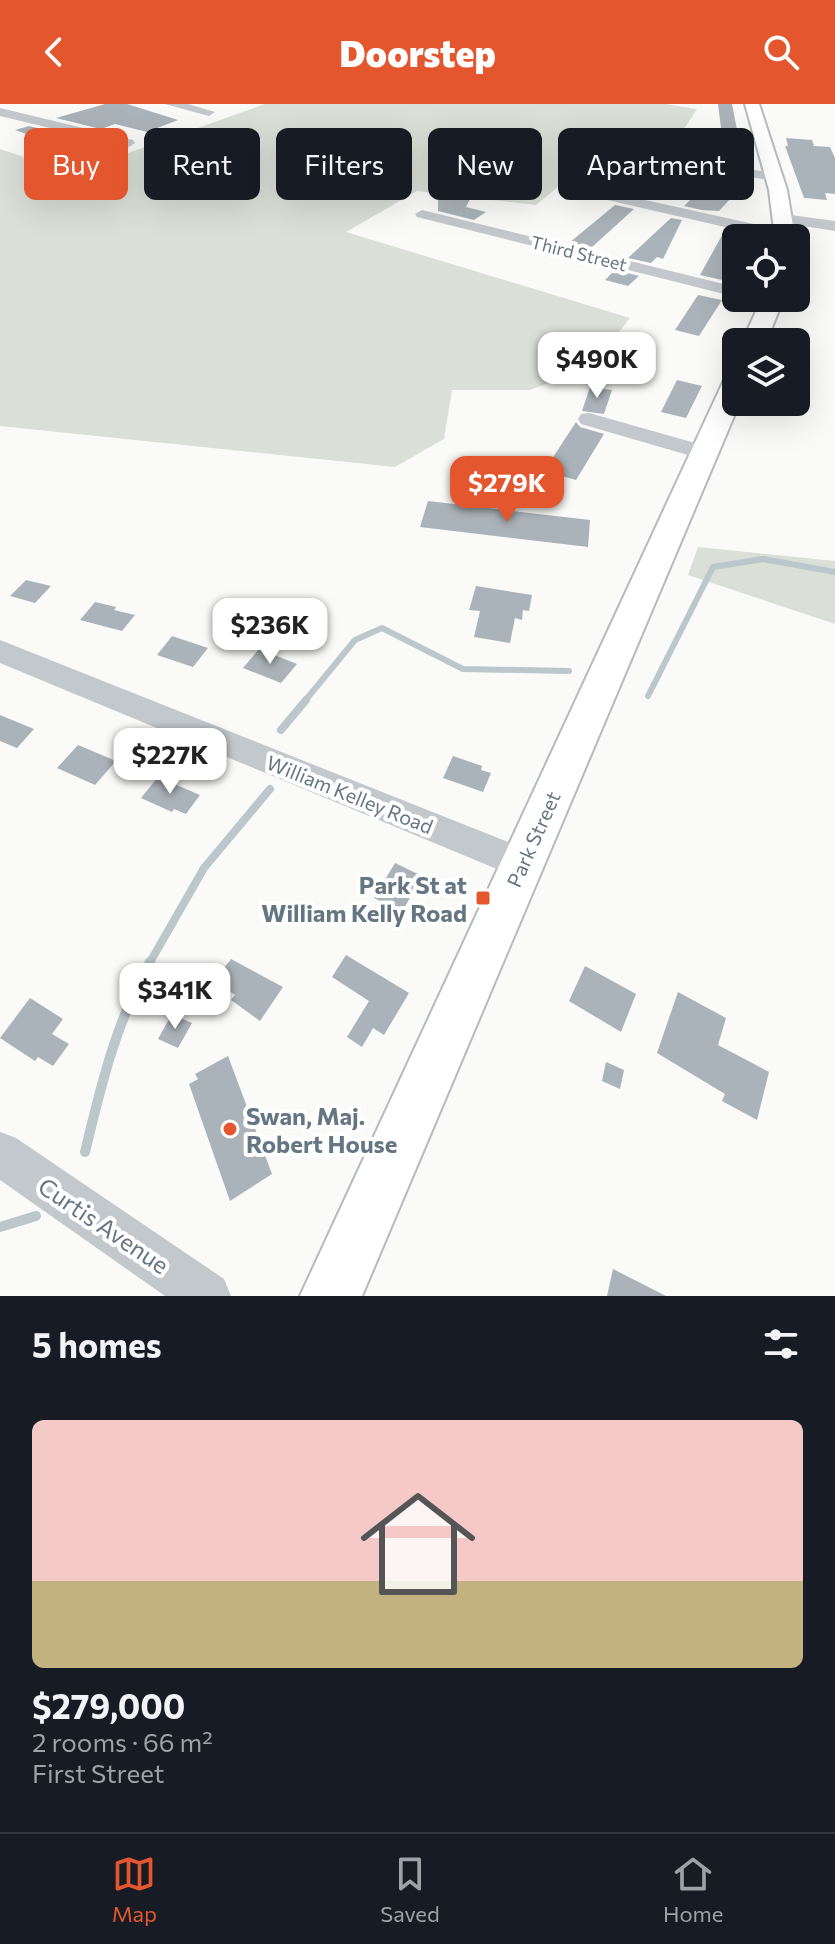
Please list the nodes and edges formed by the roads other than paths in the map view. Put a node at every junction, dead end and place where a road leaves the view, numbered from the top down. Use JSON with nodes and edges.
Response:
{"nodes":[{"id":1,"x":171,"y":104,"type":"edge"},
{"id":2,"x":752,"y":104,"type":"edge"},
{"id":3,"x":48,"y":108,"type":"dead end"},
{"id":4,"x":0,"y":112,"type":"edge"},
{"id":5,"x":209,"y":112,"type":"dead end"},
{"id":6,"x":21,"y":117,"type":"junction"},
{"id":7,"x":0,"y":124,"type":"edge"},
{"id":8,"x":129,"y":143,"type":"dead end"},
{"id":9,"x":754,"y":174,"type":"edge"},
{"id":10,"x":774,"y":177,"type":"junction"},
{"id":11,"x":630,"y":200,"type":"edge"},
{"id":12,"x":422,"y":214,"type":"dead end"},
{"id":13,"x":750,"y":224,"type":"edge"},
{"id":14,"x":784,"y":224,"type":"edge"},
{"id":15,"x":835,"y":226,"type":"edge"},
{"id":16,"x":810,"y":228,"type":"edge"},
{"id":17,"x":722,"y":289,"type":"edge"},
{"id":18,"x":722,"y":414,"type":"edge"},
{"id":19,"x":589,"y":419,"type":"dead end"},
{"id":20,"x":705,"y":453,"type":"junction"},
{"id":21,"x":0,"y":651,"type":"edge"},
{"id":22,"x":521,"y":863,"type":"junction"},
{"id":23,"x":0,"y":1154,"type":"edge"},
{"id":24,"x":207,"y":1296,"type":"edge"},
{"id":25,"x":331,"y":1296,"type":"edge"}],
"edges":[{"from":1,"to":5,"type":"street"},
{"from":2,"to":10,"type":"main road"},
{"from":3,"to":6,"type":"street"},
{"from":4,"to":6,"type":"street"},
{"from":6,"to":7,"type":"street"},
{"from":6,"to":8,"type":"street"},
{"from":9,"to":10,"type":"street"},
{"from":10,"to":14,"type":"main road"},
{"from":11,"to":13,"type":"street"},
{"from":12,"to":17,"type":"street","name":"Third Street"},
{"from":15,"to":16,"type":"street"},
{"from":18,"to":20,"type":"main road","name":"Park Street"},
{"from":19,"to":20,"type":"street"},
{"from":20,"to":22,"type":"main road","name":"Park Street"},
{"from":21,"to":22,"type":"street","name":"William Kelley Road"},
{"from":22,"to":25,"type":"main road","name":"Park Street"},
{"from":23,"to":24,"type":"street","name":"Curtis Avenue"}]}
